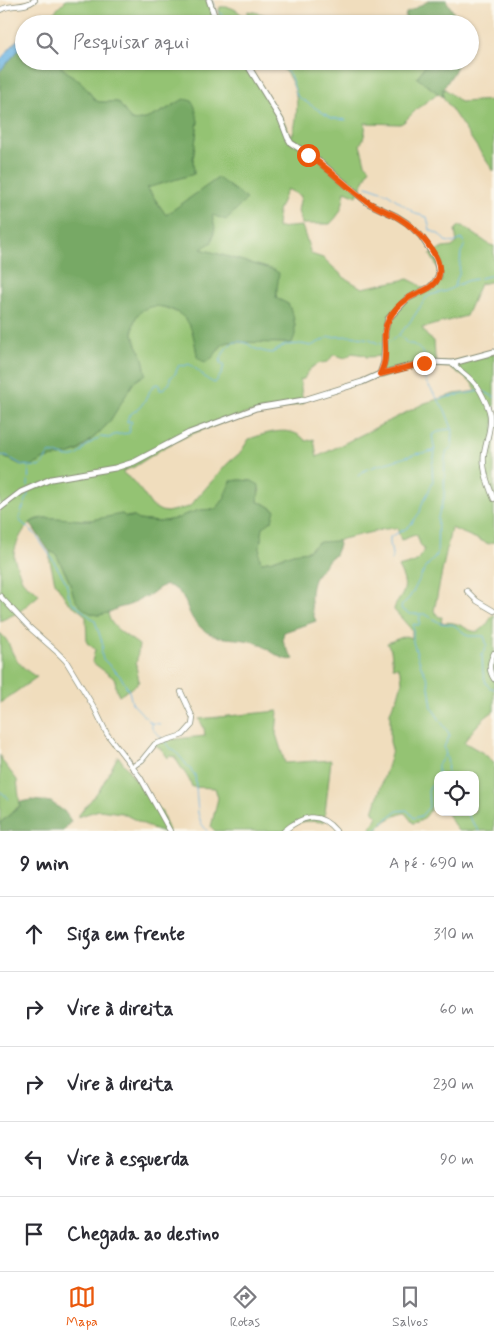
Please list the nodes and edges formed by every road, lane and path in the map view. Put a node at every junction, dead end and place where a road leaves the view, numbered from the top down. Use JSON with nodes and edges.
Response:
{"nodes":[{"id":1,"x":35,"y":0,"type":"edge"},
{"id":2,"x":209,"y":0,"type":"edge"},
{"id":3,"x":0,"y":10,"type":"edge"},
{"id":4,"x":214,"y":15,"type":"edge"},
{"id":5,"x":250,"y":70,"type":"edge"},
{"id":6,"x":494,"y":352,"type":"edge"},
{"id":7,"x":453,"y":363,"type":"junction"},
{"id":8,"x":380,"y":374,"type":"junction"},
{"id":9,"x":494,"y":499,"type":"edge"},
{"id":10,"x":0,"y":508,"type":"edge"},
{"id":11,"x":467,"y":591,"type":"dead end"},
{"id":12,"x":0,"y":596,"type":"edge"},
{"id":13,"x":494,"y":611,"type":"edge"},
{"id":14,"x":494,"y":653,"type":"edge"},
{"id":15,"x":494,"y":679,"type":"edge"},
{"id":16,"x":181,"y":692,"type":"dead end"},
{"id":17,"x":132,"y":766,"type":"junction"},
{"id":18,"x":170,"y":831,"type":"edge"},
{"id":19,"x":284,"y":831,"type":"edge"},
{"id":20,"x":336,"y":831,"type":"edge"}],
"edges":[{"from":1,"to":3,"type":"street"},
{"from":2,"to":4,"type":"street"},
{"from":5,"to":8,"type":"street"},
{"from":6,"to":7,"type":"street"},
{"from":7,"to":8,"type":"street"},
{"from":7,"to":9,"type":"street"},
{"from":8,"to":10,"type":"street"},
{"from":11,"to":13,"type":"street"},
{"from":12,"to":17,"type":"street"},
{"from":14,"to":15,"type":"street"},
{"from":16,"to":17,"type":"street"},
{"from":17,"to":18,"type":"street"},
{"from":19,"to":20,"type":"street"}]}
